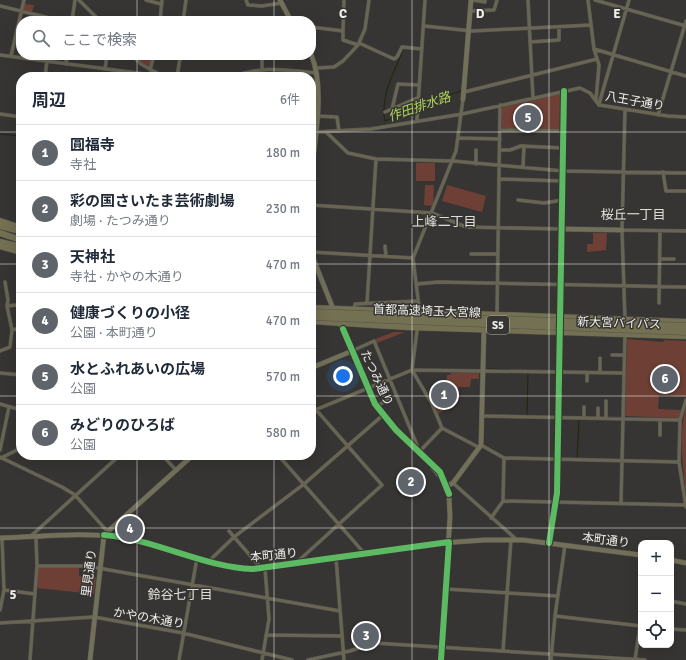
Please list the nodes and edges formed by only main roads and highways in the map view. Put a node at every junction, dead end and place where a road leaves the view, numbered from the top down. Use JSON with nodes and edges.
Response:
{"nodes":[{"id":1,"x":472,"y":0,"type":"edge"},
{"id":2,"x":281,"y":2,"type":"edge"},
{"id":3,"x":288,"y":16,"type":"edge"},
{"id":4,"x":313,"y":60,"type":"edge"},
{"id":5,"x":463,"y":99,"type":"road end"},
{"id":6,"x":316,"y":122,"type":"edge"},
{"id":7,"x":0,"y":221,"type":"edge"},
{"id":8,"x":0,"y":226,"type":"edge"},
{"id":9,"x":16,"y":226,"type":"edge"},
{"id":10,"x":562,"y":229,"type":"road end"},
{"id":11,"x":622,"y":230,"type":"road end"},
{"id":12,"x":16,"y":231,"type":"edge"},
{"id":13,"x":0,"y":234,"type":"edge"},
{"id":14,"x":16,"y":239,"type":"edge"},
{"id":15,"x":0,"y":242,"type":"edge"},
{"id":16,"x":0,"y":246,"type":"edge"},
{"id":17,"x":16,"y":246,"type":"edge"},
{"id":18,"x":16,"y":251,"type":"edge"},
{"id":19,"x":316,"y":265,"type":"edge"},
{"id":20,"x":316,"y":308,"type":"edge"},
{"id":21,"x":334,"y":310,"type":"junction"},
{"id":22,"x":316,"y":312,"type":"edge"},
{"id":23,"x":316,"y":317,"type":"edge"},
{"id":24,"x":316,"y":321,"type":"edge"},
{"id":25,"x":686,"y":322,"type":"edge"},
{"id":26,"x":340,"y":323,"type":"junction"},
{"id":27,"x":686,"y":326,"type":"edge"},
{"id":28,"x":484,"y":329,"type":"junction"},
{"id":29,"x":686,"y":332,"type":"edge"},
{"id":30,"x":686,"y":336,"type":"edge"},
{"id":31,"x":352,"y":351,"type":"junction"},
{"id":32,"x":316,"y":366,"type":"edge"},
{"id":33,"x":187,"y":460,"type":"edge"},
{"id":34,"x":447,"y":486,"type":"junction"},
{"id":35,"x":104,"y":535,"type":"junction"},
{"id":36,"x":1,"y":538,"type":"edge"},
{"id":37,"x":449,"y":542,"type":"junction"},
{"id":38,"x":638,"y":555,"type":"edge"},
{"id":39,"x":674,"y":561,"type":"edge"},
{"id":40,"x":686,"y":563,"type":"edge"},
{"id":41,"x":90,"y":660,"type":"edge"},
{"id":42,"x":441,"y":660,"type":"edge"}],
"edges":[{"from":1,"to":5,"type":"main road"},
{"from":2,"to":3,"type":"main road"},
{"from":4,"to":6,"type":"main road"},
{"from":7,"to":9,"type":"highway"},
{"from":8,"to":12,"type":"highway"},
{"from":10,"to":11,"type":"main road"},
{"from":13,"to":14,"type":"highway"},
{"from":15,"to":17,"type":"highway"},
{"from":16,"to":18,"type":"highway"},
{"from":19,"to":21,"type":"main road","name":"たつみ通り"},
{"from":20,"to":21,"type":"highway","name":"新大宮バイパス"},
{"from":21,"to":25,"type":"highway","name":"新大宮バイパス"},
{"from":21,"to":26,"type":"main road","name":"たつみ通り"},
{"from":22,"to":27,"type":"highway","name":"首都高速埼玉大宮線","number":"S5","bridge":true},
{"from":23,"to":29,"type":"highway","name":"首都高速埼玉大宮線","number":"S5","bridge":true},
{"from":24,"to":26,"type":"highway","name":"新大宮バイパス"},
{"from":26,"to":28,"type":"highway","name":"新大宮バイパス"},
{"from":26,"to":31,"type":"main road","name":"たつみ通り"},
{"from":28,"to":30,"type":"highway","name":"新大宮バイパス"},
{"from":28,"to":34,"type":"main road"},
{"from":31,"to":32,"type":"main road"},
{"from":31,"to":34,"type":"main road","name":"たつみ通り"},
{"from":33,"to":35,"type":"main road","name":"里見通り"},
{"from":34,"to":37,"type":"main road","name":"たつみ通り"},
{"from":35,"to":36,"type":"main road","name":"本町通り"},
{"from":35,"to":37,"type":"main road","name":"本町通り"},
{"from":35,"to":41,"type":"main road","name":"里見通り"},
{"from":37,"to":38,"type":"main road","name":"本町通り"},
{"from":37,"to":42,"type":"main road","name":"たつみ通り"},
{"from":39,"to":40,"type":"main road"}]}
